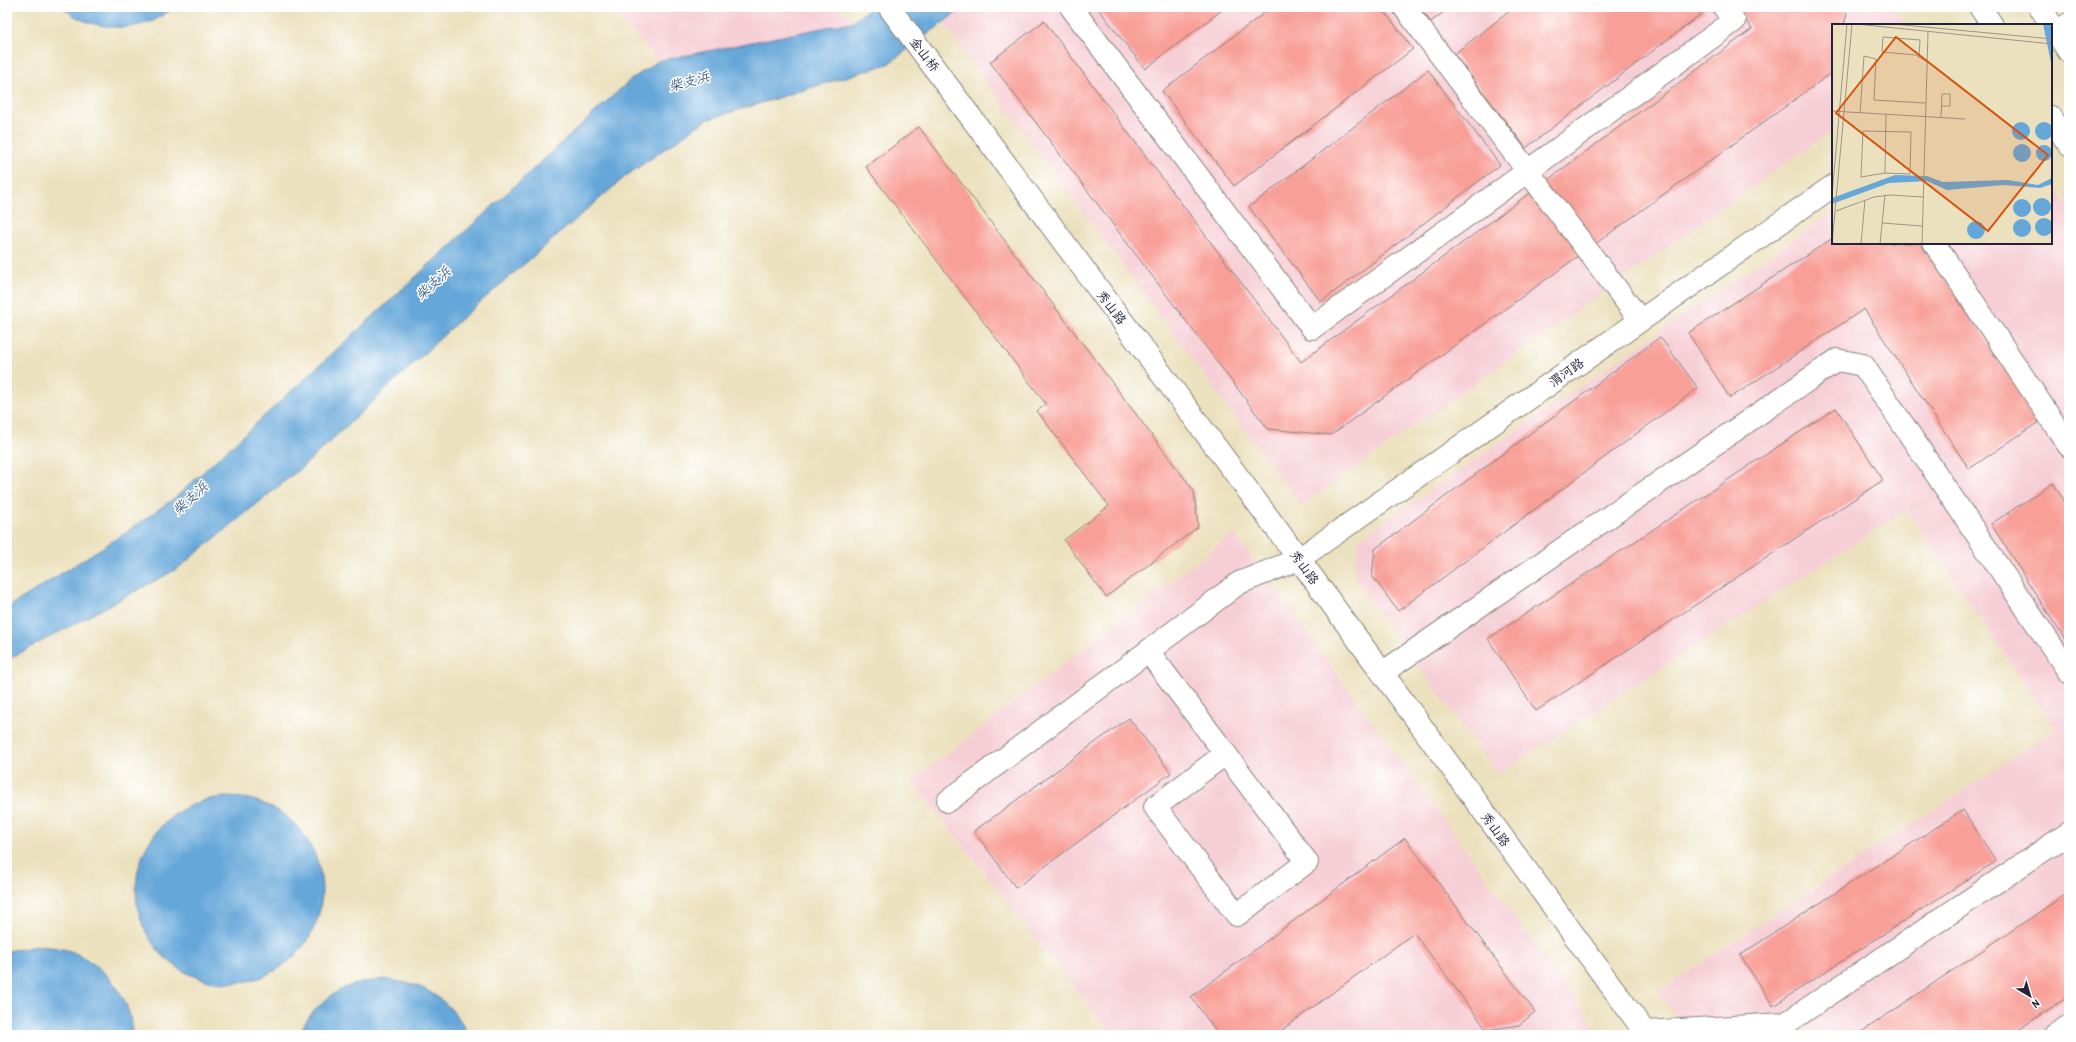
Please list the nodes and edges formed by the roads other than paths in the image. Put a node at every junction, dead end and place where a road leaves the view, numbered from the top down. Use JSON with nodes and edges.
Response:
{"nodes":[{"id":1,"x":889,"y":7,"type":"edge"},
{"id":2,"x":1071,"y":7,"type":"edge"},
{"id":3,"x":1404,"y":7,"type":"edge"},
{"id":4,"x":1724,"y":7,"type":"edge"},
{"id":5,"x":1980,"y":7,"type":"edge"},
{"id":6,"x":2040,"y":7,"type":"edge"},
{"id":7,"x":1991,"y":24,"type":"edge"},
{"id":8,"x":2059,"y":30,"type":"edge"},
{"id":9,"x":2069,"y":52,"type":"edge"},
{"id":10,"x":960,"y":102,"type":"joint"},
{"id":11,"x":2052,"y":119,"type":"edge"},
{"id":12,"x":2069,"y":145,"type":"edge"},
{"id":13,"x":1528,"y":171,"type":"junction"},
{"id":14,"x":1832,"y":187,"type":"edge"},
{"id":15,"x":1935,"y":244,"type":"edge"},
{"id":16,"x":1640,"y":320,"type":"junction"},
{"id":17,"x":2069,"y":446,"type":"edge"},
{"id":18,"x":1299,"y":559,"type":"junction"},
{"id":19,"x":1148,"y":651,"type":"junction"},
{"id":20,"x":2069,"y":672,"type":"edge"},
{"id":21,"x":1382,"y":673,"type":"junction"},
{"id":22,"x":1225,"y":754,"type":"junction"},
{"id":23,"x":948,"y":801,"type":"dead end"},
{"id":24,"x":2069,"y":833,"type":"edge"},
{"id":25,"x":2069,"y":1026,"type":"edge"},
{"id":26,"x":1747,"y":1031,"type":"edge"},
{"id":27,"x":1646,"y":1034,"type":"edge"},
{"id":28,"x":2055,"y":1035,"type":"edge"}],
"edges":[{"from":1,"to":10,"type":"street","name":"金山桥"},
{"from":2,"to":13,"type":"street"},
{"from":3,"to":13,"type":"street"},
{"from":4,"to":13,"type":"street"},
{"from":5,"to":7,"type":"street"},
{"from":6,"to":8,"type":"street"},
{"from":8,"to":9,"type":"street"},
{"from":10,"to":18,"type":"street","name":"秀山路"},
{"from":11,"to":12,"type":"street"},
{"from":13,"to":16,"type":"street"},
{"from":14,"to":16,"type":"street","name":"渭河路"},
{"from":15,"to":17,"type":"street"},
{"from":16,"to":18,"type":"street","name":"渭河路"},
{"from":18,"to":19,"type":"street","name":"渭河路"},
{"from":18,"to":21,"type":"street","name":"秀山路"},
{"from":19,"to":22,"type":"street"},
{"from":19,"to":23,"type":"street","name":"渭河路"},
{"from":20,"to":21,"type":"street"},
{"from":21,"to":27,"type":"street","name":"秀山路"},
{"from":22,"to":22,"type":"street"},
{"from":24,"to":26,"type":"street"},
{"from":25,"to":28,"type":"street"},
{"from":26,"to":27,"type":"street"}]}
